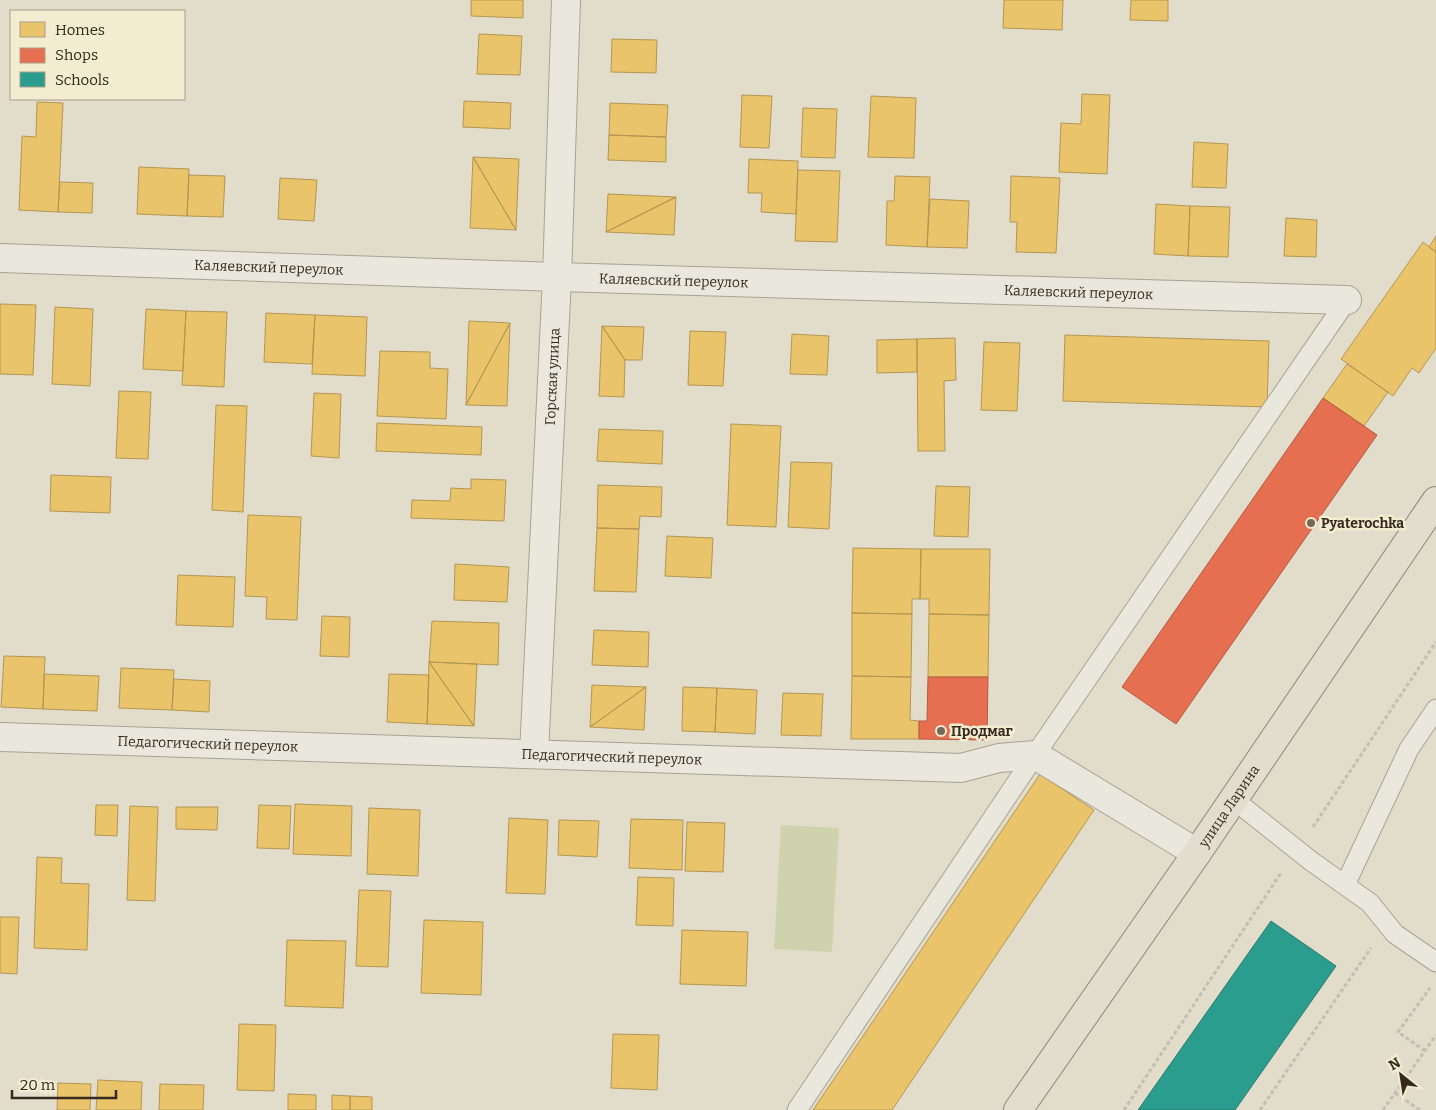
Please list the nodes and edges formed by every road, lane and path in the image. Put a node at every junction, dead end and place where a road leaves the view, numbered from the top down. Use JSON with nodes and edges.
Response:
{"nodes":[{"id":1,"x":566,"y":0,"type":"edge"},
{"id":2,"x":0,"y":258,"type":"edge"},
{"id":3,"x":557,"y":277,"type":"junction"},
{"id":4,"x":1347,"y":300,"type":"joint"},
{"id":5,"x":1436,"y":501,"type":"edge"},
{"id":6,"x":1436,"y":642,"type":"edge"},
{"id":7,"x":1436,"y":710,"type":"edge"},
{"id":8,"x":0,"y":737,"type":"edge"},
{"id":9,"x":534,"y":754,"type":"junction"},
{"id":10,"x":1034,"y":755,"type":"junction"},
{"id":11,"x":1233,"y":799,"type":"junction"},
{"id":12,"x":1297,"y":849,"type":"junction"},
{"id":13,"x":1197,"y":853,"type":"junction"},
{"id":14,"x":1345,"y":885,"type":"junction"},
{"id":15,"x":1387,"y":924,"type":"junction"},
{"id":16,"x":1436,"y":962,"type":"edge"},
{"id":17,"x":1431,"y":986,"type":"dead end"},
{"id":18,"x":1436,"y":1035,"type":"edge"},
{"id":19,"x":1425,"y":1051,"type":"junction"},
{"id":20,"x":1395,"y":1092,"type":"junction"},
{"id":21,"x":797,"y":1110,"type":"edge"},
{"id":22,"x":1018,"y":1110,"type":"edge"},
{"id":23,"x":1124,"y":1110,"type":"edge"},
{"id":24,"x":1260,"y":1110,"type":"edge"},
{"id":25,"x":1383,"y":1110,"type":"edge"},
{"id":26,"x":1420,"y":1110,"type":"edge"}],
"edges":[{"from":1,"to":3,"type":"street","name":"Горская улица"},
{"from":2,"to":3,"type":"street","name":"Каляевский переулок"},
{"from":3,"to":4,"type":"street","name":"Каляевский переулок"},
{"from":3,"to":9,"type":"street","name":"Горская улица"},
{"from":4,"to":10,"type":"lane"},
{"from":5,"to":11,"type":"main road","name":"улица Ларина"},
{"from":6,"to":12,"type":"path"},
{"from":7,"to":14,"type":"lane"},
{"from":8,"to":9,"type":"street","name":"Педагогический переулок"},
{"from":9,"to":10,"type":"street","name":"Педагогический переулок"},
{"from":10,"to":13,"type":"street"},
{"from":10,"to":21,"type":"lane"},
{"from":11,"to":12,"type":"lane"},
{"from":11,"to":13,"type":"main road","name":"улица Ларина"},
{"from":12,"to":14,"type":"lane"},
{"from":12,"to":23,"type":"path"},
{"from":13,"to":22,"type":"main road","name":"улица Ларина"},
{"from":14,"to":15,"type":"lane"},
{"from":15,"to":16,"type":"lane"},
{"from":15,"to":24,"type":"path"},
{"from":17,"to":19,"type":"path"},
{"from":18,"to":19,"type":"path"},
{"from":19,"to":20,"type":"path"},
{"from":20,"to":25,"type":"path"},
{"from":20,"to":26,"type":"path"}]}
